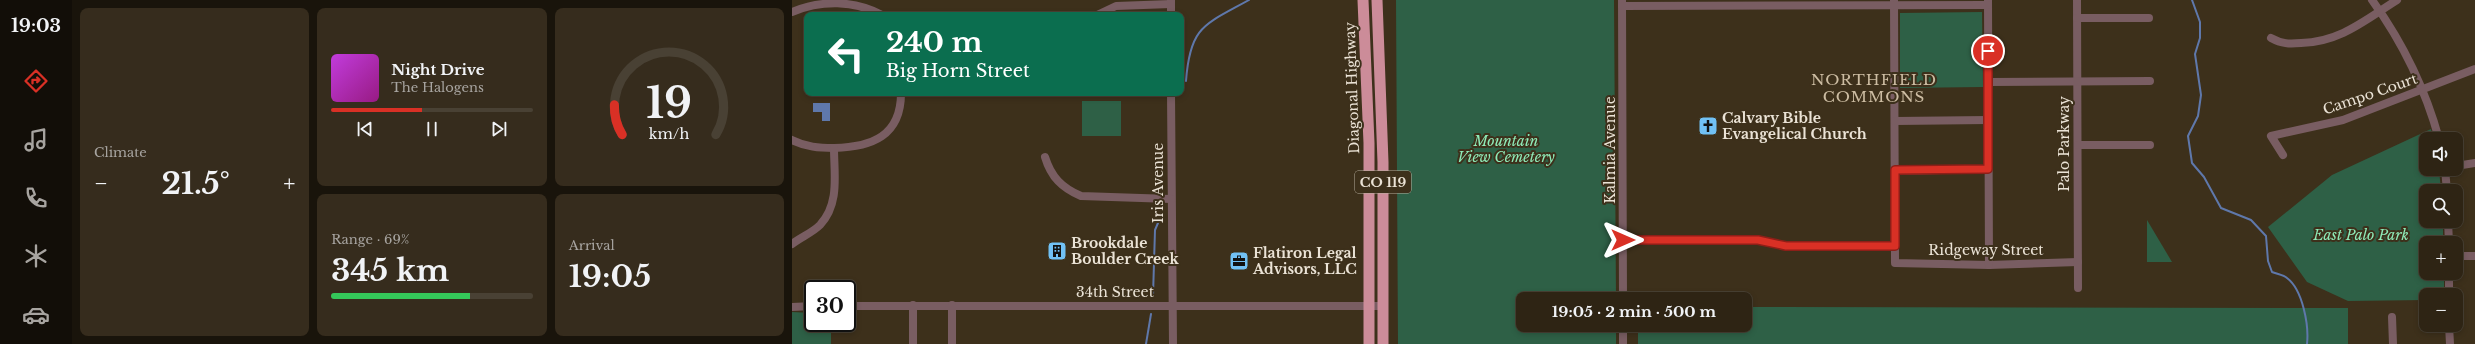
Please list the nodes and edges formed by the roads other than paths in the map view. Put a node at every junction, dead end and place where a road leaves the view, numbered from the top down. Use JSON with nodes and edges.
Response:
{"nodes":[{"id":1,"x":828,"y":0,"type":"edge"},
{"id":2,"x":841,"y":0,"type":"edge"},
{"id":3,"x":1363,"y":0,"type":"edge"},
{"id":4,"x":1377,"y":0,"type":"edge"},
{"id":5,"x":2078,"y":0,"type":"edge"},
{"id":6,"x":2372,"y":0,"type":"edge"},
{"id":7,"x":2397,"y":0,"type":"edge"},
{"id":8,"x":1171,"y":2,"type":"edge"},
{"id":9,"x":1894,"y":2,"type":"edge"},
{"id":10,"x":1988,"y":2,"type":"edge"},
{"id":11,"x":1622,"y":3,"type":"edge"},
{"id":12,"x":1754,"y":3,"type":"edge"},
{"id":13,"x":2380,"y":11,"type":"junction"},
{"id":14,"x":792,"y":12,"type":"edge"},
{"id":15,"x":876,"y":12,"type":"edge"},
{"id":16,"x":1101,"y":12,"type":"edge"},
{"id":17,"x":2077,"y":18,"type":"junction"},
{"id":18,"x":2149,"y":18,"type":"dead end"},
{"id":19,"x":2271,"y":38,"type":"dead end"},
{"id":20,"x":1367,"y":59,"type":"junction"},
{"id":21,"x":1381,"y":59,"type":"junction"},
{"id":22,"x":2475,"y":70,"type":"edge"},
{"id":23,"x":2078,"y":81,"type":"junction"},
{"id":24,"x":2150,"y":81,"type":"dead end"},
{"id":25,"x":1988,"y":82,"type":"junction"},
{"id":26,"x":2423,"y":89,"type":"junction"},
{"id":27,"x":901,"y":96,"type":"edge"},
{"id":28,"x":1171,"y":96,"type":"edge"},
{"id":29,"x":1988,"y":120,"type":"junction"},
{"id":30,"x":1895,"y":121,"type":"junction"},
{"id":31,"x":2437,"y":132,"type":"edge"},
{"id":32,"x":792,"y":140,"type":"edge"},
{"id":33,"x":2078,"y":145,"type":"junction"},
{"id":34,"x":2150,"y":145,"type":"dead end"},
{"id":35,"x":834,"y":148,"type":"junction"},
{"id":36,"x":2283,"y":155,"type":"dead end"},
{"id":37,"x":1045,"y":157,"type":"dead end"},
{"id":38,"x":2475,"y":163,"type":"edge"},
{"id":39,"x":2463,"y":165,"type":"edge"},
{"id":40,"x":1988,"y":169,"type":"junction"},
{"id":41,"x":1895,"y":170,"type":"junction"},
{"id":42,"x":1171,"y":199,"type":"junction"},
{"id":43,"x":1623,"y":240,"type":"junction"},
{"id":44,"x":792,"y":244,"type":"edge"},
{"id":45,"x":1895,"y":246,"type":"junction"},
{"id":46,"x":2463,"y":256,"type":"edge"},
{"id":47,"x":2475,"y":256,"type":"edge"},
{"id":48,"x":2078,"y":262,"type":"junction"},
{"id":49,"x":1989,"y":264,"type":"junction"},
{"id":50,"x":2078,"y":288,"type":"dead end"},
{"id":51,"x":1623,"y":292,"type":"edge"},
{"id":52,"x":913,"y":305,"type":"junction"},
{"id":53,"x":952,"y":305,"type":"junction"},
{"id":54,"x":1172,"y":305,"type":"junction"},
{"id":55,"x":1369,"y":305,"type":"junction"},
{"id":56,"x":804,"y":306,"type":"edge"},
{"id":57,"x":856,"y":306,"type":"edge"},
{"id":58,"x":1384,"y":306,"type":"junction"},
{"id":59,"x":792,"y":307,"type":"edge"},
{"id":60,"x":2392,"y":318,"type":"dead end"},
{"id":61,"x":1623,"y":332,"type":"edge"},
{"id":62,"x":2449,"y":332,"type":"edge"},
{"id":63,"x":913,"y":344,"type":"edge"},
{"id":64,"x":952,"y":344,"type":"edge"},
{"id":65,"x":1173,"y":344,"type":"edge"},
{"id":66,"x":1369,"y":344,"type":"edge"},
{"id":67,"x":1383,"y":344,"type":"edge"},
{"id":68,"x":1623,"y":344,"type":"edge"},
{"id":69,"x":2392,"y":344,"type":"edge"},
{"id":70,"x":2450,"y":344,"type":"edge"}],
"edges":[{"from":1,"to":2,"type":"street"},
{"from":1,"to":14,"type":"street"},
{"from":2,"to":15,"type":"street"},
{"from":3,"to":20,"type":"highway","name":"Diagonal Highway","number":"CO 119"},
{"from":4,"to":21,"type":"highway","name":"Diagonal Highway","number":"CO 119"},
{"from":5,"to":17,"type":"street","name":"Palo Parkway"},
{"from":6,"to":13,"type":"street"},
{"from":7,"to":13,"type":"street"},
{"from":8,"to":16,"type":"street"},
{"from":9,"to":10,"type":"street"},
{"from":9,"to":12,"type":"street"},
{"from":9,"to":30,"type":"street"},
{"from":10,"to":25,"type":"street"},
{"from":11,"to":12,"type":"street"},
{"from":11,"to":43,"type":"street","name":"Kalmia Avenue"},
{"from":13,"to":19,"type":"street"},
{"from":13,"to":26,"type":"street"},
{"from":17,"to":18,"type":"street"},
{"from":17,"to":23,"type":"street","name":"Palo Parkway"},
{"from":20,"to":21,"type":"highway"},
{"from":20,"to":55,"type":"highway","name":"Diagonal Highway","number":"CO 119"},
{"from":21,"to":58,"type":"highway","name":"Diagonal Highway","number":"CO 119"},
{"from":22,"to":26,"type":"street","name":"Campo Court"},
{"from":23,"to":24,"type":"street"},
{"from":23,"to":25,"type":"street"},
{"from":23,"to":33,"type":"street","name":"Palo Parkway"},
{"from":25,"to":29,"type":"street"},
{"from":26,"to":31,"type":"street"},
{"from":26,"to":36,"type":"street","name":"Campo Court"},
{"from":27,"to":35,"type":"street"},
{"from":28,"to":42,"type":"street","name":"Iris Avenue"},
{"from":29,"to":30,"type":"street"},
{"from":29,"to":40,"type":"street"},
{"from":30,"to":41,"type":"street"},
{"from":32,"to":35,"type":"street"},
{"from":33,"to":34,"type":"street"},
{"from":33,"to":48,"type":"street","name":"Palo Parkway"},
{"from":35,"to":44,"type":"street"},
{"from":37,"to":42,"type":"street"},
{"from":38,"to":39,"type":"street"},
{"from":40,"to":41,"type":"street"},
{"from":40,"to":49,"type":"street"},
{"from":41,"to":45,"type":"street"},
{"from":42,"to":54,"type":"street","name":"Iris Avenue"},
{"from":43,"to":45,"type":"street"},
{"from":43,"to":51,"type":"street","name":"Kalmia Avenue"},
{"from":45,"to":49,"type":"street","name":"Ridgeway Street"},
{"from":46,"to":47,"type":"street"},
{"from":48,"to":49,"type":"street","name":"Ridgeway Street"},
{"from":48,"to":50,"type":"street","name":"Palo Parkway"},
{"from":52,"to":53,"type":"street","name":"34th Street"},
{"from":52,"to":57,"type":"street","name":"34th Street"},
{"from":52,"to":63,"type":"street"},
{"from":53,"to":54,"type":"street","name":"34th Street"},
{"from":53,"to":64,"type":"street"},
{"from":54,"to":55,"type":"street","name":"34th Street"},
{"from":54,"to":65,"type":"street","name":"Iris Avenue"},
{"from":55,"to":58,"type":"street","name":"34th Street"},
{"from":55,"to":66,"type":"highway","name":"Diagonal Highway","number":"CO 119"},
{"from":56,"to":59,"type":"street"},
{"from":58,"to":67,"type":"highway","name":"Diagonal Highway","number":"CO 119"},
{"from":60,"to":69,"type":"street"},
{"from":61,"to":68,"type":"street"},
{"from":62,"to":70,"type":"street"}]}
